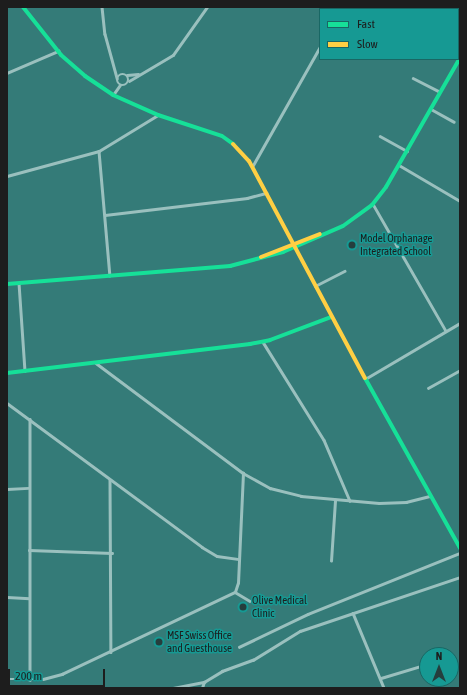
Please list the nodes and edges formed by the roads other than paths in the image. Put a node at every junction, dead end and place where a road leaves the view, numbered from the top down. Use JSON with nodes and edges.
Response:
{"nodes":[{"id":1,"x":23,"y":7,"type":"edge"},
{"id":2,"x":102,"y":7,"type":"edge"},
{"id":3,"x":207,"y":7,"type":"edge"},
{"id":4,"x":319,"y":49,"type":"edge"},
{"id":5,"x":58,"y":51,"type":"junction"},
{"id":6,"x":459,"y":60,"type":"edge"},
{"id":7,"x":116,"y":67,"type":"junction"},
{"id":8,"x":7,"y":73,"type":"edge"},
{"id":9,"x":140,"y":74,"type":"junction"},
{"id":10,"x":124,"y":75,"type":"junction"},
{"id":11,"x":117,"y":78,"type":"junction"},
{"id":12,"x":413,"y":78,"type":"dead end"},
{"id":13,"x":129,"y":81,"type":"junction"},
{"id":14,"x":120,"y":85,"type":"junction"},
{"id":15,"x":441,"y":92,"type":"junction"},
{"id":16,"x":113,"y":95,"type":"junction"},
{"id":17,"x":430,"y":109,"type":"junction"},
{"id":18,"x":158,"y":115,"type":"junction"},
{"id":19,"x":454,"y":122,"type":"dead end"},
{"id":20,"x":380,"y":136,"type":"dead end"},
{"id":21,"x":99,"y":151,"type":"junction"},
{"id":22,"x":407,"y":151,"type":"junction"},
{"id":23,"x":399,"y":165,"type":"junction"},
{"id":24,"x":252,"y":168,"type":"junction"},
{"id":25,"x":7,"y":176,"type":"edge"},
{"id":26,"x":266,"y":193,"type":"junction"},
{"id":27,"x":460,"y":201,"type":"edge"},
{"id":28,"x":373,"y":203,"type":"junction"},
{"id":29,"x":105,"y":215,"type":"junction"},
{"id":30,"x":295,"y":246,"type":"junction"},
{"id":31,"x":344,"y":271,"type":"dead end"},
{"id":32,"x":110,"y":276,"type":"junction"},
{"id":33,"x":19,"y":283,"type":"junction"},
{"id":34,"x":7,"y":284,"type":"edge"},
{"id":35,"x":316,"y":286,"type":"junction"},
{"id":36,"x":331,"y":318,"type":"junction"},
{"id":37,"x":460,"y":323,"type":"edge"},
{"id":38,"x":446,"y":331,"type":"junction"},
{"id":39,"x":263,"y":342,"type":"junction"},
{"id":40,"x":96,"y":363,"type":"junction"},
{"id":41,"x":460,"y":370,"type":"edge"},
{"id":42,"x":25,"y":371,"type":"junction"},
{"id":43,"x":7,"y":373,"type":"edge"},
{"id":44,"x":365,"y":379,"type":"junction"},
{"id":45,"x":428,"y":388,"type":"dead end"},
{"id":46,"x":7,"y":403,"type":"edge"},
{"id":47,"x":30,"y":419,"type":"junction"},
{"id":48,"x":243,"y":473,"type":"junction"},
{"id":49,"x":110,"y":479,"type":"junction"},
{"id":50,"x":7,"y":488,"type":"edge"},
{"id":51,"x":28,"y":488,"type":"junction"},
{"id":52,"x":430,"y":496,"type":"junction"},
{"id":53,"x":335,"y":500,"type":"junction"},
{"id":54,"x":350,"y":501,"type":"junction"},
{"id":55,"x":460,"y":548,"type":"edge"},
{"id":56,"x":29,"y":550,"type":"junction"},
{"id":57,"x":112,"y":553,"type":"junction"},
{"id":58,"x":460,"y":553,"type":"edge"},
{"id":59,"x":239,"y":559,"type":"junction"},
{"id":60,"x":331,"y":562,"type":"dead end"},
{"id":61,"x":460,"y":577,"type":"edge"},
{"id":62,"x":235,"y":592,"type":"junction"},
{"id":63,"x":7,"y":597,"type":"edge"},
{"id":64,"x":29,"y":598,"type":"junction"},
{"id":65,"x":250,"y":601,"type":"dead end"},
{"id":66,"x":354,"y":613,"type":"junction"},
{"id":67,"x":239,"y":647,"type":"dead end"},
{"id":68,"x":111,"y":652,"type":"junction"},
{"id":69,"x":419,"y":666,"type":"edge"},
{"id":70,"x":380,"y":678,"type":"junction"},
{"id":71,"x":7,"y":679,"type":"edge"},
{"id":72,"x":30,"y":680,"type":"junction"},
{"id":73,"x":204,"y":682,"type":"junction"},
{"id":74,"x":173,"y":688,"type":"edge"},
{"id":75,"x":202,"y":688,"type":"edge"},
{"id":76,"x":384,"y":688,"type":"edge"}],
"edges":[{"from":1,"to":5,"type":"street"},
{"from":2,"to":7,"type":"street"},
{"from":3,"to":9,"type":"street"},
{"from":4,"to":24,"type":"street"},
{"from":5,"to":8,"type":"street"},
{"from":5,"to":16,"type":"street"},
{"from":6,"to":15,"type":"street"},
{"from":7,"to":10,"type":"street"},
{"from":7,"to":11,"type":"street"},
{"from":9,"to":10,"type":"street"},
{"from":9,"to":13,"type":"street"},
{"from":10,"to":11,"type":"street"},
{"from":10,"to":13,"type":"street"},
{"from":11,"to":14,"type":"street"},
{"from":12,"to":15,"type":"street"},
{"from":13,"to":14,"type":"street"},
{"from":14,"to":16,"type":"street"},
{"from":15,"to":17,"type":"street"},
{"from":16,"to":18,"type":"street"},
{"from":17,"to":19,"type":"street"},
{"from":17,"to":22,"type":"street"},
{"from":18,"to":21,"type":"street"},
{"from":18,"to":24,"type":"street"},
{"from":20,"to":22,"type":"street"},
{"from":21,"to":25,"type":"street"},
{"from":21,"to":29,"type":"street"},
{"from":22,"to":23,"type":"street"},
{"from":23,"to":27,"type":"street"},
{"from":23,"to":28,"type":"street"},
{"from":24,"to":26,"type":"street"},
{"from":26,"to":29,"type":"street"},
{"from":26,"to":30,"type":"street"},
{"from":28,"to":30,"type":"street"},
{"from":28,"to":38,"type":"street"},
{"from":29,"to":32,"type":"street"},
{"from":30,"to":32,"type":"street"},
{"from":30,"to":35,"type":"street"},
{"from":31,"to":35,"type":"street"},
{"from":32,"to":33,"type":"street"},
{"from":33,"to":34,"type":"street"},
{"from":33,"to":42,"type":"street"},
{"from":35,"to":36,"type":"street"},
{"from":36,"to":39,"type":"street"},
{"from":36,"to":44,"type":"street"},
{"from":37,"to":38,"type":"street"},
{"from":38,"to":44,"type":"street"},
{"from":39,"to":40,"type":"street"},
{"from":39,"to":54,"type":"street"},
{"from":40,"to":42,"type":"street"},
{"from":40,"to":48,"type":"street"},
{"from":41,"to":45,"type":"street"},
{"from":42,"to":43,"type":"street"},
{"from":44,"to":52,"type":"street"},
{"from":46,"to":47,"type":"street"},
{"from":47,"to":49,"type":"street"},
{"from":47,"to":51,"type":"street"},
{"from":48,"to":53,"type":"street"},
{"from":48,"to":59,"type":"street"},
{"from":49,"to":57,"type":"street"},
{"from":49,"to":59,"type":"street"},
{"from":50,"to":51,"type":"street"},
{"from":51,"to":56,"type":"street"},
{"from":52,"to":54,"type":"street"},
{"from":52,"to":55,"type":"street"},
{"from":53,"to":54,"type":"street"},
{"from":53,"to":60,"type":"street"},
{"from":56,"to":57,"type":"street"},
{"from":56,"to":64,"type":"street"},
{"from":57,"to":68,"type":"street"},
{"from":58,"to":67,"type":"street"},
{"from":59,"to":62,"type":"street"},
{"from":61,"to":66,"type":"street"},
{"from":62,"to":65,"type":"street"},
{"from":62,"to":68,"type":"street"},
{"from":63,"to":64,"type":"street"},
{"from":64,"to":72,"type":"street"},
{"from":66,"to":70,"type":"street"},
{"from":66,"to":73,"type":"street"},
{"from":68,"to":72,"type":"street"},
{"from":69,"to":70,"type":"street"},
{"from":70,"to":76,"type":"street"},
{"from":71,"to":72,"type":"street"},
{"from":73,"to":74,"type":"street"},
{"from":73,"to":75,"type":"street"}]}
